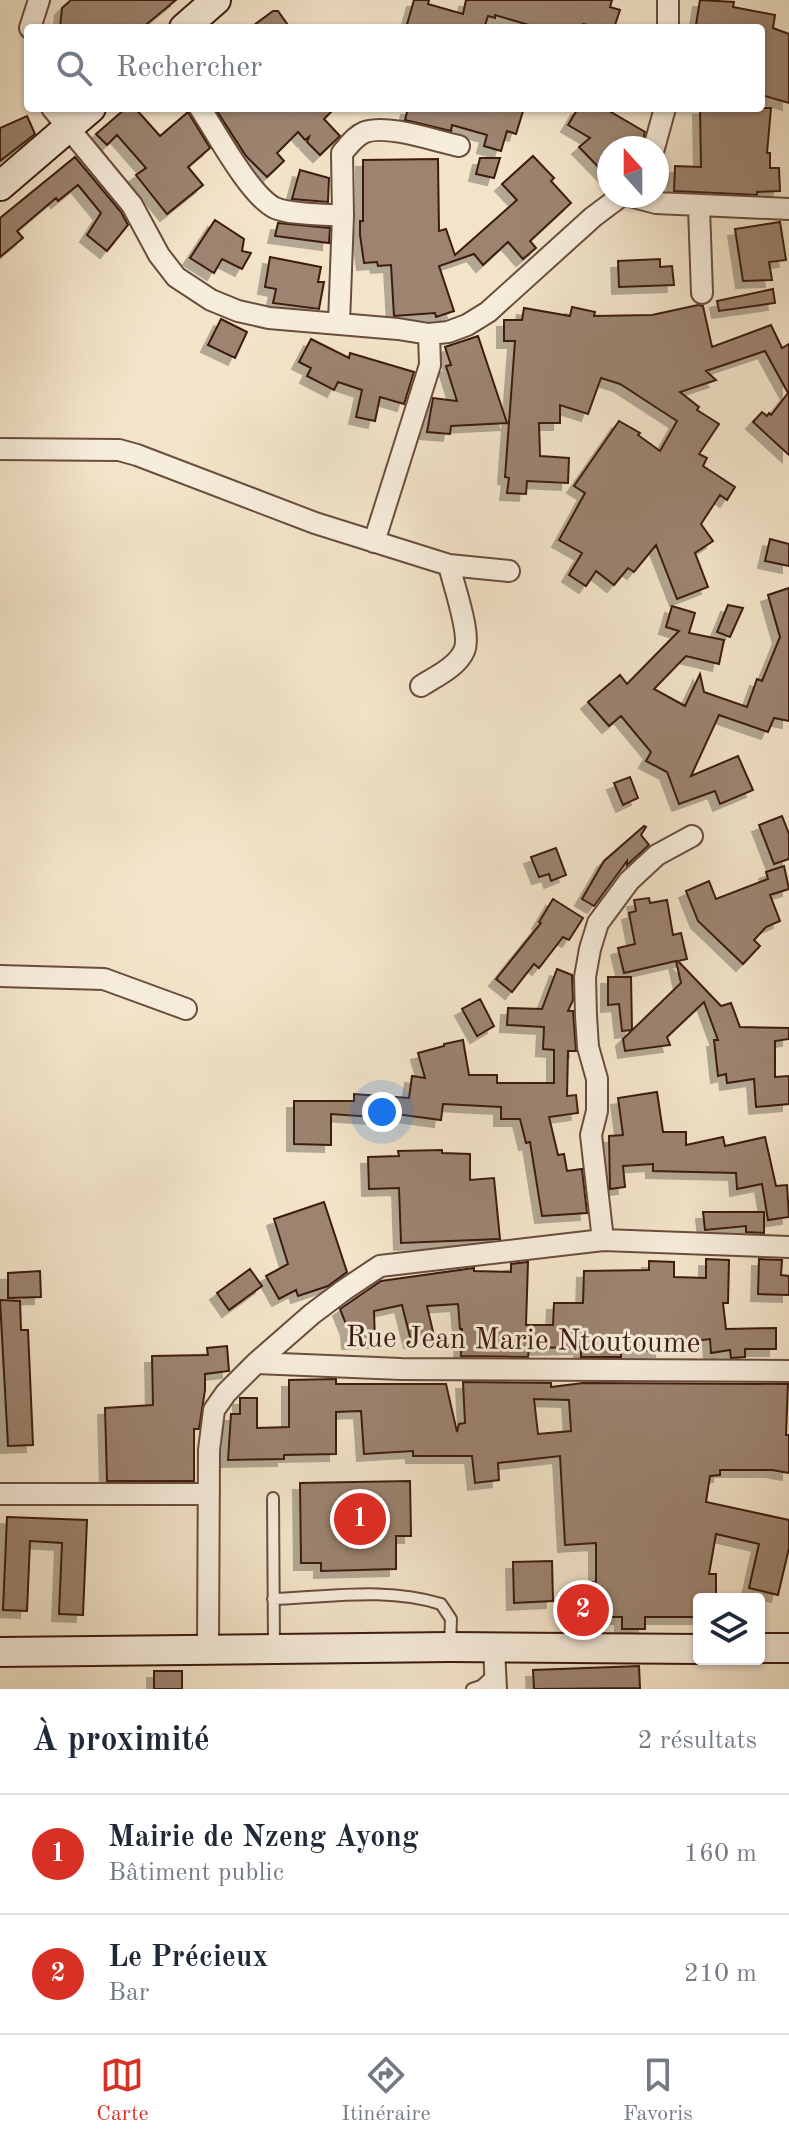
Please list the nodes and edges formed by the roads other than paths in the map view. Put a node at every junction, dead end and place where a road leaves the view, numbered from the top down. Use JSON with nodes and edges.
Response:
{"nodes":[{"id":1,"x":39,"y":0,"type":"edge"},
{"id":2,"x":216,"y":0,"type":"edge"},
{"id":3,"x":668,"y":0,"type":"edge"},
{"id":4,"x":31,"y":24,"type":"edge"},
{"id":5,"x":189,"y":24,"type":"edge"},
{"id":6,"x":668,"y":24,"type":"edge"},
{"id":7,"x":203,"y":112,"type":"edge"},
{"id":8,"x":664,"y":112,"type":"edge"},
{"id":9,"x":60,"y":118,"type":"edge"},
{"id":10,"x":657,"y":136,"type":"edge"},
{"id":11,"x":459,"y":146,"type":"dead end"},
{"id":12,"x":0,"y":186,"type":"edge"},
{"id":13,"x":669,"y":204,"type":"edge"},
{"id":14,"x":699,"y":207,"type":"junction"},
{"id":15,"x":605,"y":208,"type":"edge"},
{"id":16,"x":789,"y":209,"type":"edge"},
{"id":17,"x":343,"y":216,"type":"junction"},
{"id":18,"x":702,"y":293,"type":"dead end"},
{"id":19,"x":339,"y":323,"type":"junction"},
{"id":20,"x":429,"y":334,"type":"junction"},
{"id":21,"x":0,"y":449,"type":"edge"},
{"id":22,"x":374,"y":542,"type":"junction"},
{"id":23,"x":449,"y":565,"type":"junction"},
{"id":24,"x":509,"y":571,"type":"dead end"},
{"id":25,"x":421,"y":686,"type":"dead end"},
{"id":26,"x":692,"y":836,"type":"dead end"},
{"id":27,"x":0,"y":976,"type":"edge"},
{"id":28,"x":186,"y":1009,"type":"dead end"},
{"id":29,"x":603,"y":1240,"type":"junction"},
{"id":30,"x":789,"y":1247,"type":"edge"},
{"id":31,"x":256,"y":1363,"type":"junction"},
{"id":32,"x":789,"y":1371,"type":"edge"},
{"id":33,"x":0,"y":1494,"type":"edge"},
{"id":34,"x":209,"y":1494,"type":"junction"},
{"id":35,"x":273,"y":1498,"type":"dead end"},
{"id":36,"x":273,"y":1599,"type":"junction"},
{"id":37,"x":450,"y":1647,"type":"junction"},
{"id":38,"x":765,"y":1648,"type":"edge"},
{"id":39,"x":789,"y":1648,"type":"edge"},
{"id":40,"x":274,"y":1649,"type":"junction"},
{"id":41,"x":208,"y":1650,"type":"junction"},
{"id":42,"x":693,"y":1650,"type":"edge"},
{"id":43,"x":0,"y":1652,"type":"edge"},
{"id":44,"x":495,"y":1670,"type":"edge"},
{"id":45,"x":472,"y":1689,"type":"edge"}],
"edges":[{"from":1,"to":4,"type":"street"},
{"from":2,"to":5,"type":"main road"},
{"from":3,"to":6,"type":"street"},
{"from":7,"to":17,"type":"street"},
{"from":8,"to":10,"type":"street"},
{"from":9,"to":12,"type":"main road"},
{"from":9,"to":19,"type":"street"},
{"from":11,"to":17,"type":"street"},
{"from":13,"to":14,"type":"street"},
{"from":14,"to":16,"type":"street"},
{"from":14,"to":18,"type":"street"},
{"from":15,"to":20,"type":"street"},
{"from":17,"to":19,"type":"street"},
{"from":19,"to":20,"type":"street"},
{"from":20,"to":22,"type":"street"},
{"from":21,"to":22,"type":"street"},
{"from":22,"to":23,"type":"street"},
{"from":23,"to":24,"type":"street"},
{"from":23,"to":25,"type":"street"},
{"from":26,"to":29,"type":"street"},
{"from":27,"to":28,"type":"street"},
{"from":29,"to":30,"type":"street"},
{"from":29,"to":31,"type":"street"},
{"from":31,"to":32,"type":"street","name":"Rue Jean Marie Ntoutoume"},
{"from":31,"to":34,"type":"street"},
{"from":33,"to":34,"type":"street"},
{"from":34,"to":41,"type":"street"},
{"from":35,"to":36,"type":"lane"},
{"from":36,"to":37,"type":"lane"},
{"from":36,"to":40,"type":"lane"},
{"from":37,"to":40,"type":"main road"},
{"from":37,"to":44,"type":"main road"},
{"from":38,"to":39,"type":"main road"},
{"from":40,"to":41,"type":"main road"},
{"from":41,"to":43,"type":"main road"},
{"from":42,"to":44,"type":"main road"},
{"from":44,"to":45,"type":"lane"}]}
